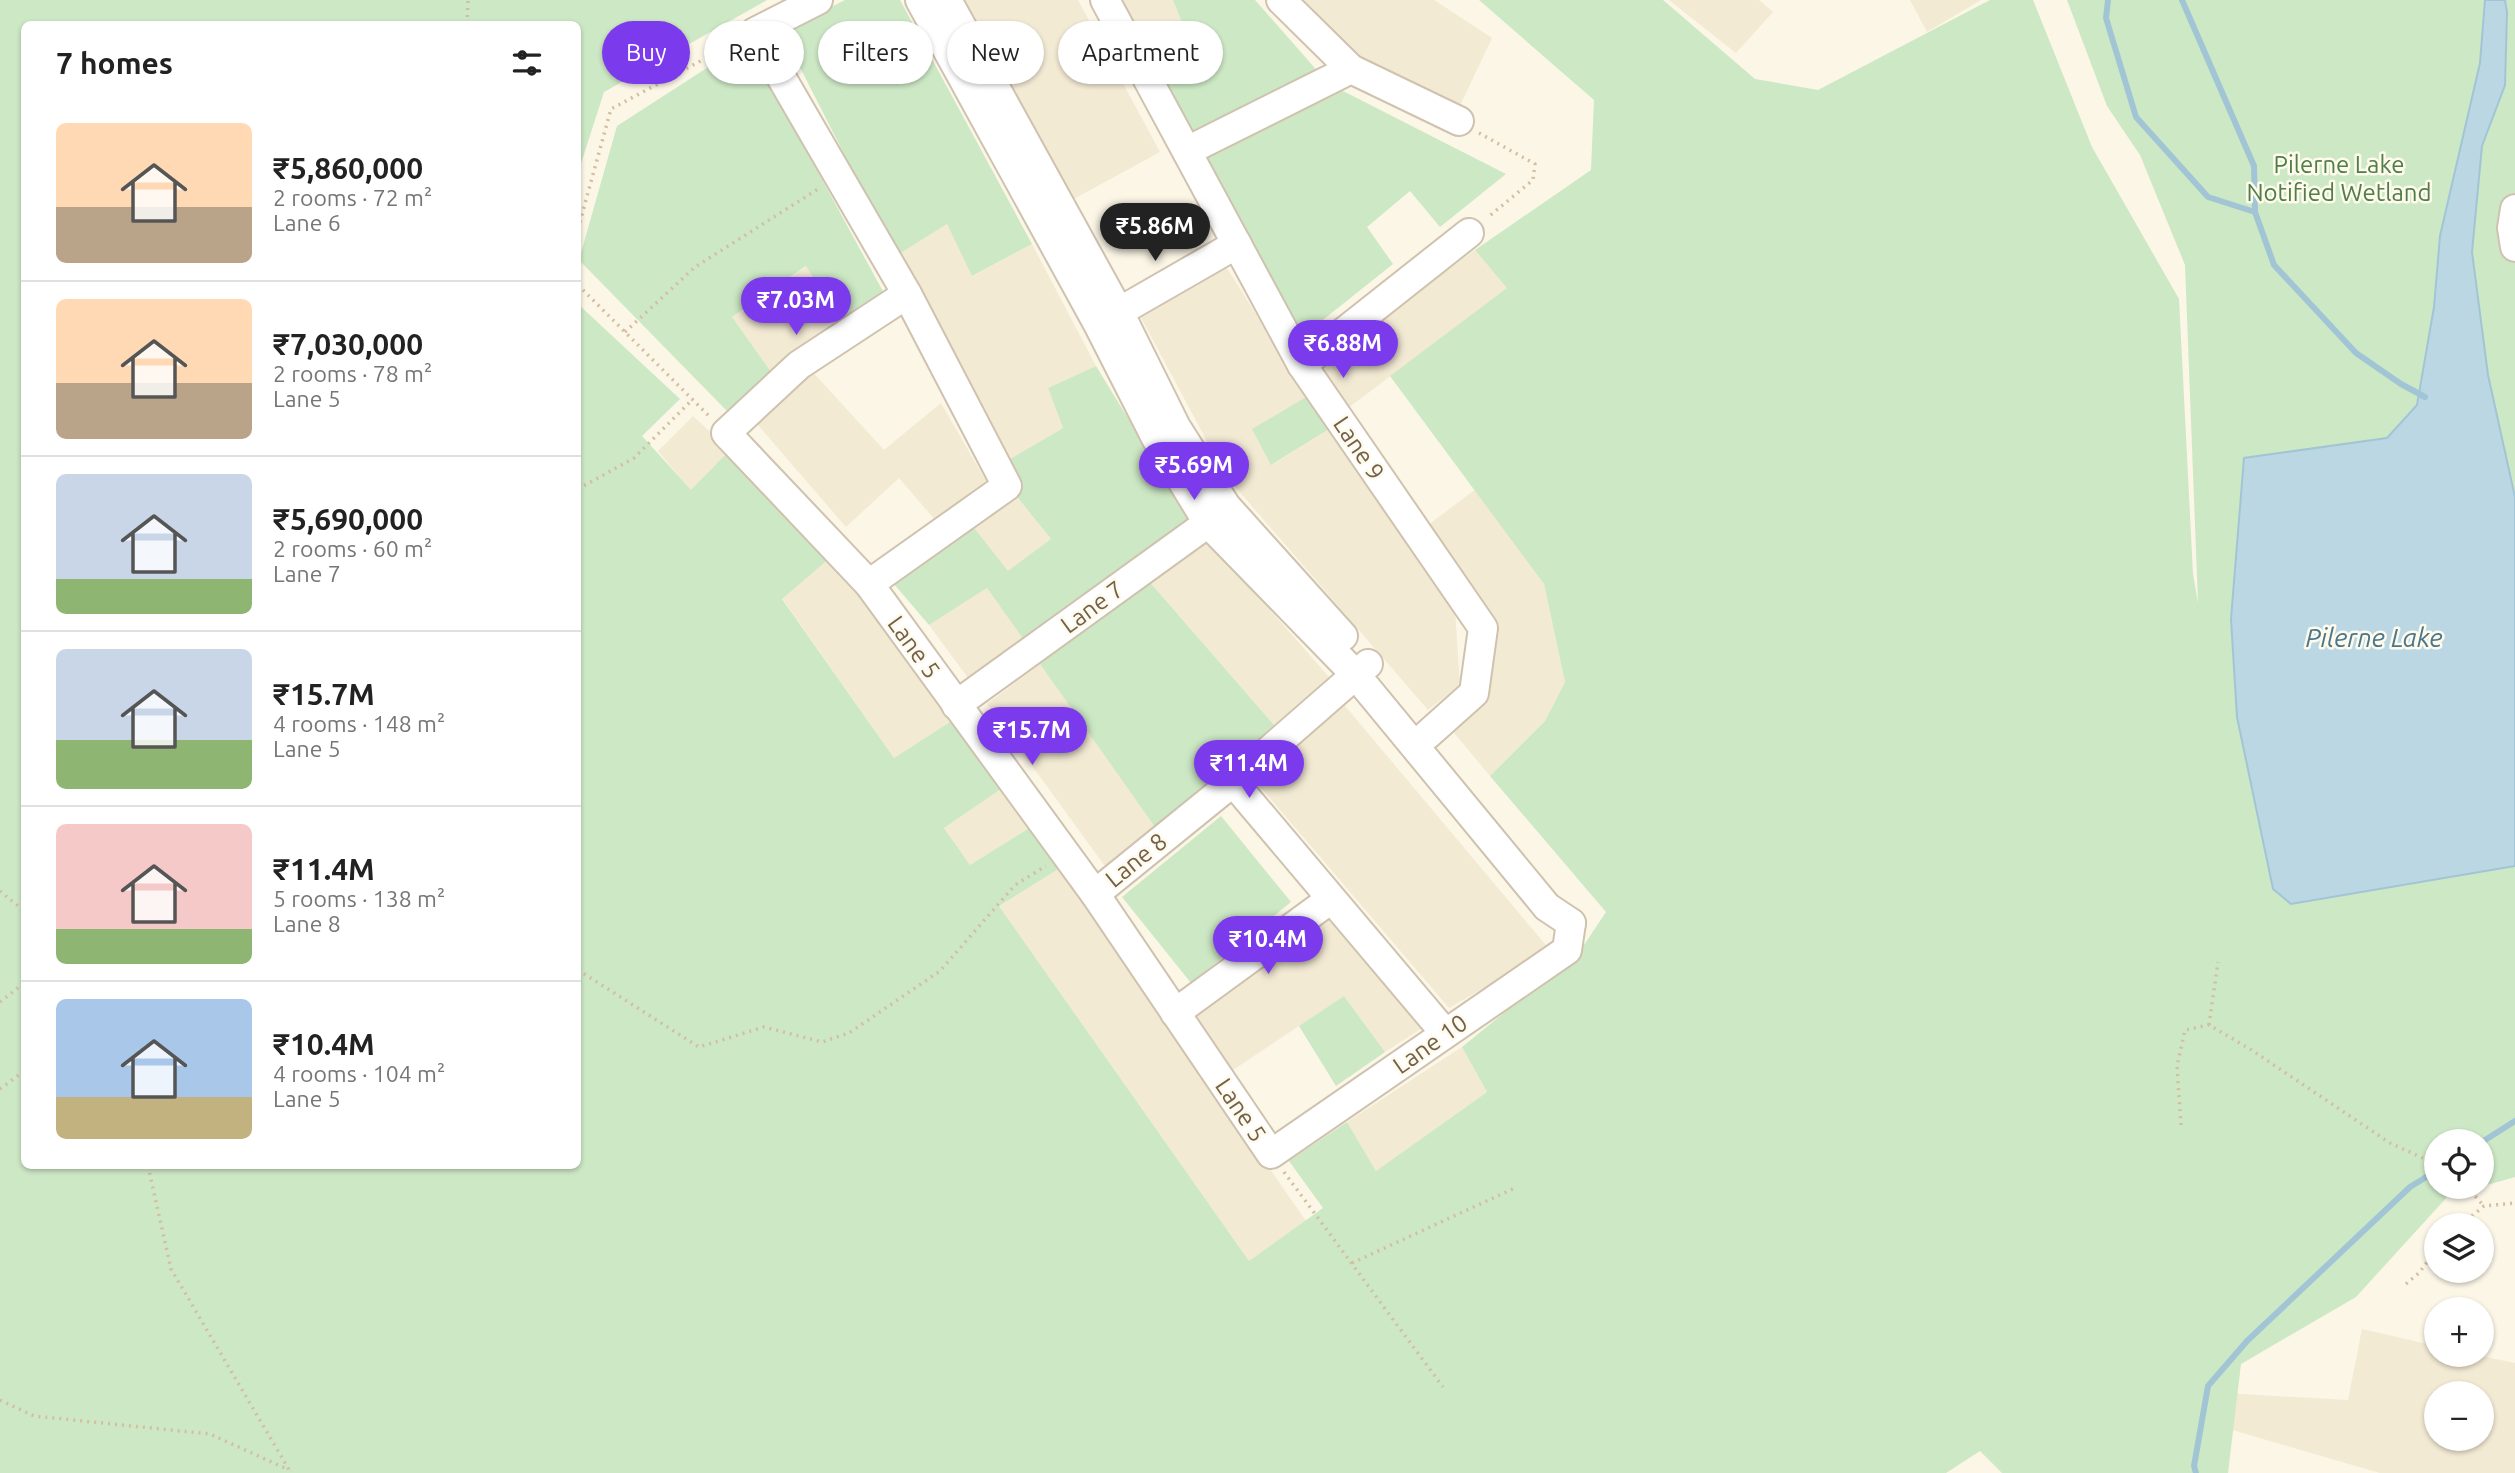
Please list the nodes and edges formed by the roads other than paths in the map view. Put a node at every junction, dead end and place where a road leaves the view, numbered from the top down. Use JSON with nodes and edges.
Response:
{"nodes":[{"id":1,"x":818,"y":0,"type":"edge"},
{"id":2,"x":920,"y":0,"type":"edge"},
{"id":3,"x":947,"y":0,"type":"edge"},
{"id":4,"x":1105,"y":0,"type":"edge"},
{"id":5,"x":1281,"y":0,"type":"edge"},
{"id":6,"x":1351,"y":69,"type":"junction"},
{"id":7,"x":1459,"y":121,"type":"road end"},
{"id":8,"x":1187,"y":151,"type":"junction"},
{"id":9,"x":2515,"y":209,"type":"edge"},
{"id":10,"x":1469,"y":233,"type":"road end"},
{"id":11,"x":1237,"y":244,"type":"junction"},
{"id":12,"x":2515,"y":247,"type":"edge"},
{"id":13,"x":907,"y":294,"type":"junction"},
{"id":14,"x":1108,"y":318,"type":"junction"},
{"id":15,"x":1302,"y":365,"type":"junction"},
{"id":16,"x":1217,"y":514,"type":"junction"},
{"id":17,"x":869,"y":584,"type":"junction"},
{"id":18,"x":1362,"y":669,"type":"junction"},
{"id":19,"x":956,"y":705,"type":"junction"},
{"id":20,"x":1427,"y":735,"type":"junction"},
{"id":21,"x":1233,"y":782,"type":"junction"},
{"id":22,"x":1095,"y":894,"type":"junction"},
{"id":23,"x":1331,"y":899,"type":"junction"},
{"id":24,"x":1571,"y":923,"type":"junction"},
{"id":25,"x":1175,"y":1013,"type":"junction"},
{"id":26,"x":1445,"y":1033,"type":"junction"},
{"id":27,"x":1271,"y":1154,"type":"joint"}],
"edges":[{"from":1,"to":13,"type":"street"},
{"from":2,"to":14,"type":"street"},
{"from":3,"to":14,"type":"street"},
{"from":4,"to":8,"type":"street","name":"Lane 9"},
{"from":5,"to":6,"type":"street"},
{"from":6,"to":7,"type":"street"},
{"from":6,"to":8,"type":"street"},
{"from":8,"to":11,"type":"street","name":"Lane 9"},
{"from":9,"to":12,"type":"street"},
{"from":10,"to":15,"type":"street"},
{"from":11,"to":14,"type":"street"},
{"from":11,"to":15,"type":"street","name":"Lane 9"},
{"from":13,"to":17,"type":"street"},
{"from":13,"to":17,"type":"street","name":"Lane 5"},
{"from":14,"to":16,"type":"street"},
{"from":15,"to":20,"type":"street","name":"Lane 9"},
{"from":16,"to":18,"type":"street"},
{"from":16,"to":19,"type":"street","name":"Lane 7"},
{"from":17,"to":19,"type":"street","name":"Lane 5"},
{"from":18,"to":20,"type":"street"},
{"from":18,"to":21,"type":"street","name":"Lane 8"},
{"from":18,"to":24,"type":"street"},
{"from":19,"to":22,"type":"street","name":"Lane 5"},
{"from":20,"to":24,"type":"street"},
{"from":21,"to":22,"type":"street","name":"Lane 8"},
{"from":21,"to":23,"type":"street"},
{"from":22,"to":25,"type":"street","name":"Lane 5"},
{"from":23,"to":25,"type":"street"},
{"from":23,"to":26,"type":"street"},
{"from":24,"to":26,"type":"street","name":"Lane 10"},
{"from":25,"to":27,"type":"street","name":"Lane 5"},
{"from":26,"to":27,"type":"street","name":"Lane 10"}]}
